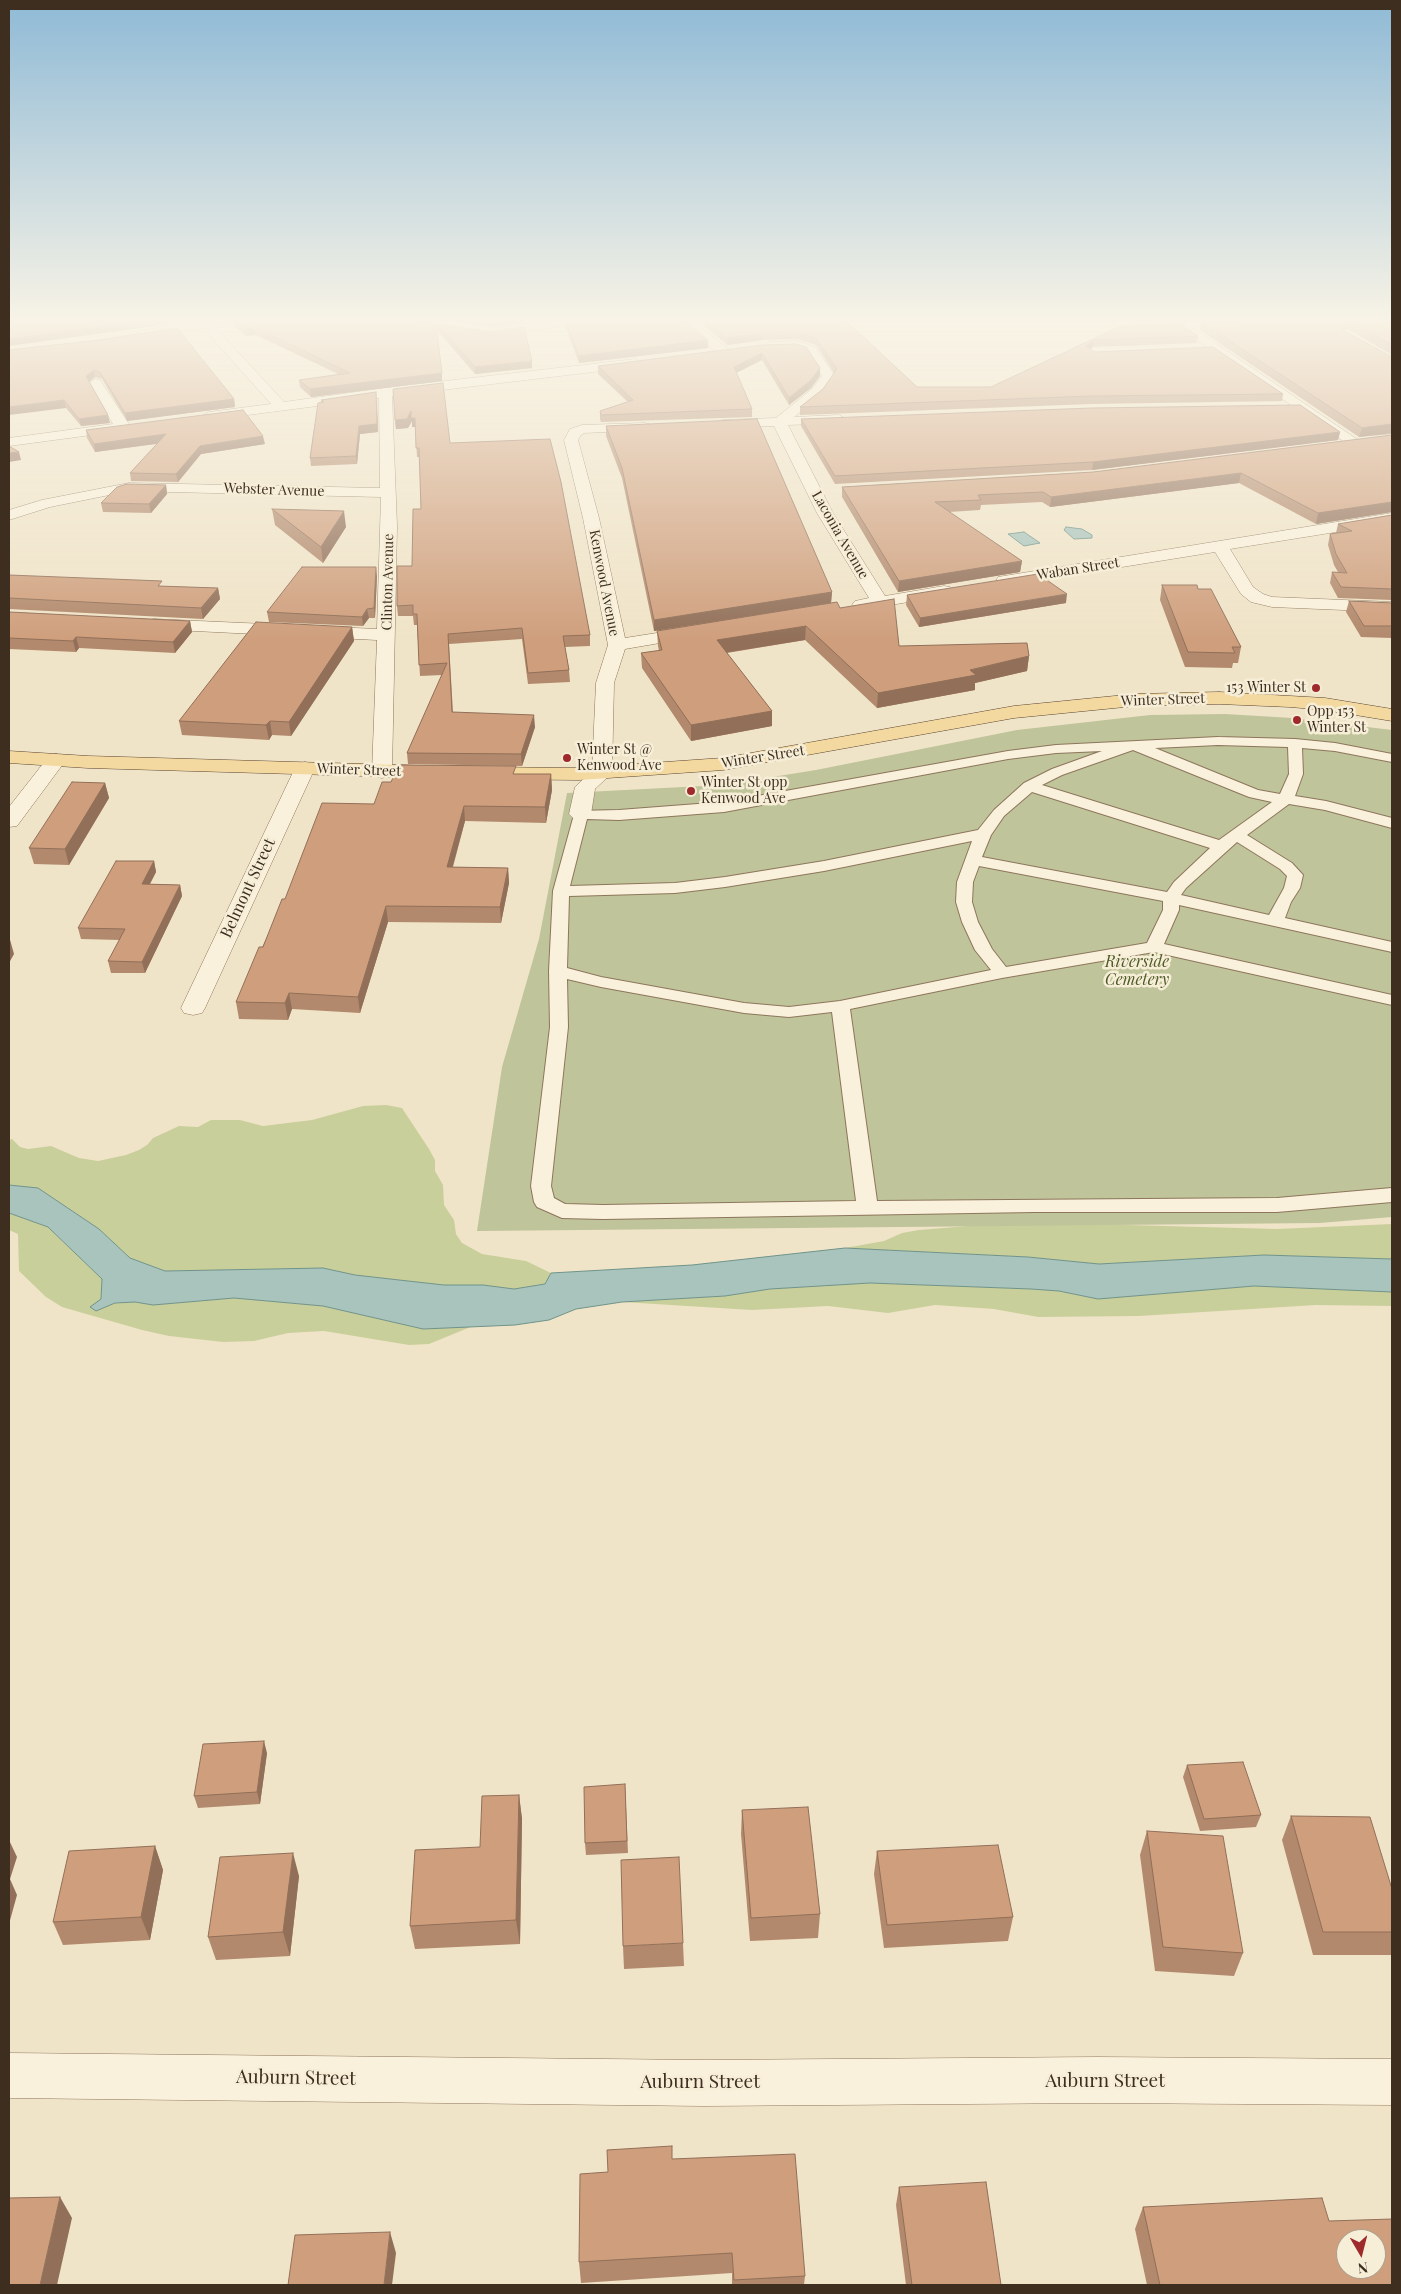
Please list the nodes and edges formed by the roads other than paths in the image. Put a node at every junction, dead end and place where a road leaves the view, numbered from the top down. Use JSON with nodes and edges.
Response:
{"nodes":[{"id":1,"x":131,"y":426,"type":"edge"},
{"id":2,"x":386,"y":426,"type":"edge"},
{"id":3,"x":657,"y":426,"type":"edge"},
{"id":4,"x":781,"y":426,"type":"edge"},
{"id":5,"x":1330,"y":426,"type":"edge"},
{"id":6,"x":122,"y":427,"type":"joint"},
{"id":7,"x":1375,"y":441,"type":"edge"},
{"id":8,"x":9,"y":442,"type":"edge"},
{"id":9,"x":1357,"y":444,"type":"junction"},
{"id":10,"x":1337,"y":446,"type":"edge"},
{"id":11,"x":389,"y":493,"type":"junction"},
{"id":12,"x":9,"y":515,"type":"edge"},
{"id":13,"x":1392,"y":518,"type":"edge"},
{"id":14,"x":1220,"y":546,"type":"junction"},
{"id":15,"x":991,"y":584,"type":"edge"},
{"id":16,"x":963,"y":588,"type":"edge"},
{"id":17,"x":880,"y":602,"type":"junction"},
{"id":18,"x":1392,"y":606,"type":"edge"},
{"id":19,"x":842,"y":608,"type":"edge"},
{"id":20,"x":137,"y":623,"type":"edge"},
{"id":21,"x":715,"y":629,"type":"edge"},
{"id":22,"x":387,"y":635,"type":"junction"},
{"id":23,"x":617,"y":645,"type":"junction"},
{"id":24,"x":1392,"y":715,"type":"edge"},
{"id":25,"x":1295,"y":743,"type":"junction"},
{"id":26,"x":1133,"y":744,"type":"junction"},
{"id":27,"x":9,"y":757,"type":"edge"},
{"id":28,"x":1392,"y":758,"type":"edge"},
{"id":29,"x":56,"y":760,"type":"junction"},
{"id":30,"x":305,"y":768,"type":"junction"},
{"id":31,"x":382,"y":772,"type":"junction"},
{"id":32,"x":602,"y":773,"type":"junction"},
{"id":33,"x":1029,"y":786,"type":"junction"},
{"id":34,"x":1286,"y":799,"type":"junction"},
{"id":35,"x":580,"y":814,"type":"junction"},
{"id":36,"x":9,"y":821,"type":"edge"},
{"id":37,"x":1392,"y":823,"type":"edge"},
{"id":38,"x":983,"y":834,"type":"junction"},
{"id":39,"x":1236,"y":835,"type":"junction"},
{"id":40,"x":1221,"y":846,"type":"junction"},
{"id":41,"x":973,"y":860,"type":"junction"},
{"id":42,"x":561,"y":891,"type":"junction"},
{"id":43,"x":1171,"y":898,"type":"junction"},
{"id":44,"x":1275,"y":922,"type":"junction"},
{"id":45,"x":1154,"y":947,"type":"junction"},
{"id":46,"x":1392,"y":947,"type":"edge"},
{"id":47,"x":558,"y":971,"type":"junction"},
{"id":48,"x":1002,"y":973,"type":"junction"},
{"id":49,"x":1392,"y":1000,"type":"edge"},
{"id":50,"x":840,"y":1006,"type":"junction"},
{"id":51,"x":193,"y":1008,"type":"dead end"},
{"id":52,"x":1392,"y":1195,"type":"edge"},
{"id":53,"x":868,"y":1206,"type":"junction"},
{"id":54,"x":9,"y":2075,"type":"edge"},
{"id":55,"x":1392,"y":2082,"type":"edge"}],
"edges":[{"from":1,"to":6,"type":"street"},
{"from":2,"to":11,"type":"street","name":"Clinton Avenue"},
{"from":3,"to":23,"type":"street","name":"Kenwood Avenue"},
{"from":4,"to":17,"type":"street","name":"Laconia Avenue"},
{"from":5,"to":9,"type":"street"},
{"from":6,"to":8,"type":"street"},
{"from":7,"to":9,"type":"street"},
{"from":9,"to":10,"type":"street"},
{"from":11,"to":12,"type":"street","name":"Webster Avenue"},
{"from":11,"to":22,"type":"street","name":"Clinton Avenue"},
{"from":13,"to":14,"type":"street","name":"Waban Street"},
{"from":14,"to":15,"type":"street","name":"Waban Street"},
{"from":14,"to":18,"type":"street"},
{"from":16,"to":17,"type":"street"},
{"from":17,"to":19,"type":"street"},
{"from":20,"to":22,"type":"street"},
{"from":21,"to":23,"type":"street"},
{"from":22,"to":31,"type":"street","name":"Clinton Avenue"},
{"from":23,"to":32,"type":"street","name":"Kenwood Avenue"},
{"from":24,"to":32,"type":"main road","name":"Winter Street"},
{"from":25,"to":26,"type":"lane"},
{"from":25,"to":28,"type":"lane"},
{"from":25,"to":34,"type":"lane"},
{"from":26,"to":33,"type":"lane"},
{"from":26,"to":34,"type":"lane"},
{"from":26,"to":35,"type":"lane"},
{"from":27,"to":29,"type":"main road","name":"Winter Street"},
{"from":29,"to":30,"type":"main road","name":"Winter Street"},
{"from":29,"to":36,"type":"street"},
{"from":30,"to":31,"type":"main road","name":"Winter Street"},
{"from":30,"to":51,"type":"street","name":"Belmont Street"},
{"from":31,"to":32,"type":"main road","name":"Winter Street"},
{"from":32,"to":35,"type":"street"},
{"from":33,"to":38,"type":"lane"},
{"from":33,"to":40,"type":"lane"},
{"from":34,"to":37,"type":"lane"},
{"from":34,"to":39,"type":"lane"},
{"from":35,"to":42,"type":"lane"},
{"from":38,"to":41,"type":"lane"},
{"from":38,"to":42,"type":"lane"},
{"from":39,"to":40,"type":"lane"},
{"from":39,"to":44,"type":"lane"},
{"from":40,"to":43,"type":"lane"},
{"from":41,"to":43,"type":"lane"},
{"from":41,"to":48,"type":"lane"},
{"from":42,"to":47,"type":"lane"},
{"from":43,"to":44,"type":"lane"},
{"from":43,"to":45,"type":"lane"},
{"from":44,"to":46,"type":"lane"},
{"from":45,"to":48,"type":"lane"},
{"from":45,"to":49,"type":"lane"},
{"from":47,"to":50,"type":"lane"},
{"from":47,"to":53,"type":"lane"},
{"from":48,"to":50,"type":"lane"},
{"from":50,"to":53,"type":"lane"},
{"from":52,"to":53,"type":"lane"},
{"from":54,"to":55,"type":"street","name":"Auburn Street"}]}
